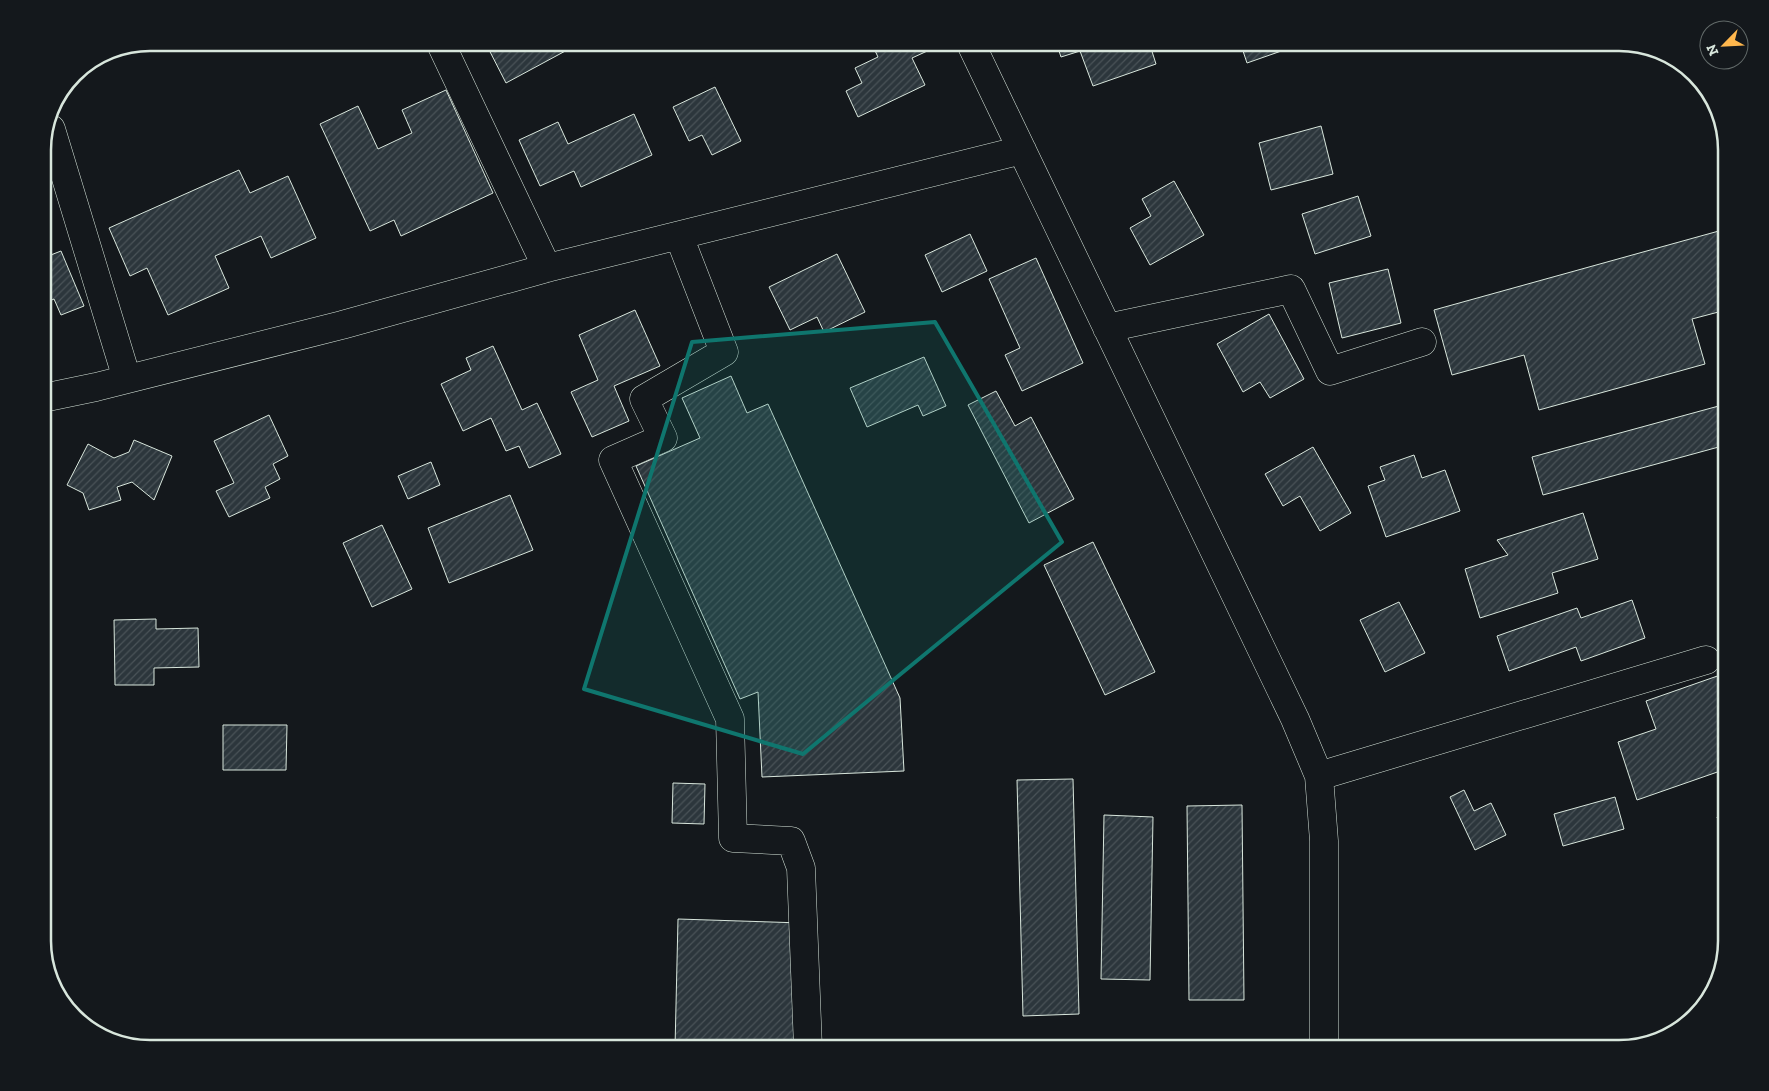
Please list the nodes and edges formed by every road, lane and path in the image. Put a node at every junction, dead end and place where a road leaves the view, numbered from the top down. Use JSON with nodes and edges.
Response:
{"nodes":[{"id":1,"x":444,"y":51,"type":"edge"},
{"id":2,"x":974,"y":51,"type":"edge"},
{"id":3,"x":53,"y":134,"type":"edge"},
{"id":4,"x":1022,"y":150,"type":"junction"},
{"id":5,"x":679,"y":236,"type":"junction"},
{"id":6,"x":546,"y":268,"type":"junction"},
{"id":7,"x":1107,"y":328,"type":"junction"},
{"id":8,"x":1422,"y":342,"type":"dead end"},
{"id":9,"x":127,"y":379,"type":"junction"},
{"id":10,"x":51,"y":396,"type":"edge"},
{"id":11,"x":1706,"y":660,"type":"dead end"},
{"id":12,"x":1319,"y":776,"type":"junction"},
{"id":13,"x":808,"y":1040,"type":"edge"},
{"id":14,"x":1324,"y":1040,"type":"edge"}],
"edges":[{"from":1,"to":6,"type":"street"},
{"from":2,"to":4,"type":"street"},
{"from":3,"to":9,"type":"street"},
{"from":4,"to":5,"type":"street"},
{"from":4,"to":7,"type":"street"},
{"from":5,"to":6,"type":"street"},
{"from":5,"to":13,"type":"street"},
{"from":6,"to":9,"type":"street"},
{"from":7,"to":8,"type":"street"},
{"from":7,"to":12,"type":"street"},
{"from":9,"to":10,"type":"street"},
{"from":11,"to":12,"type":"street"},
{"from":12,"to":14,"type":"street"}]}
